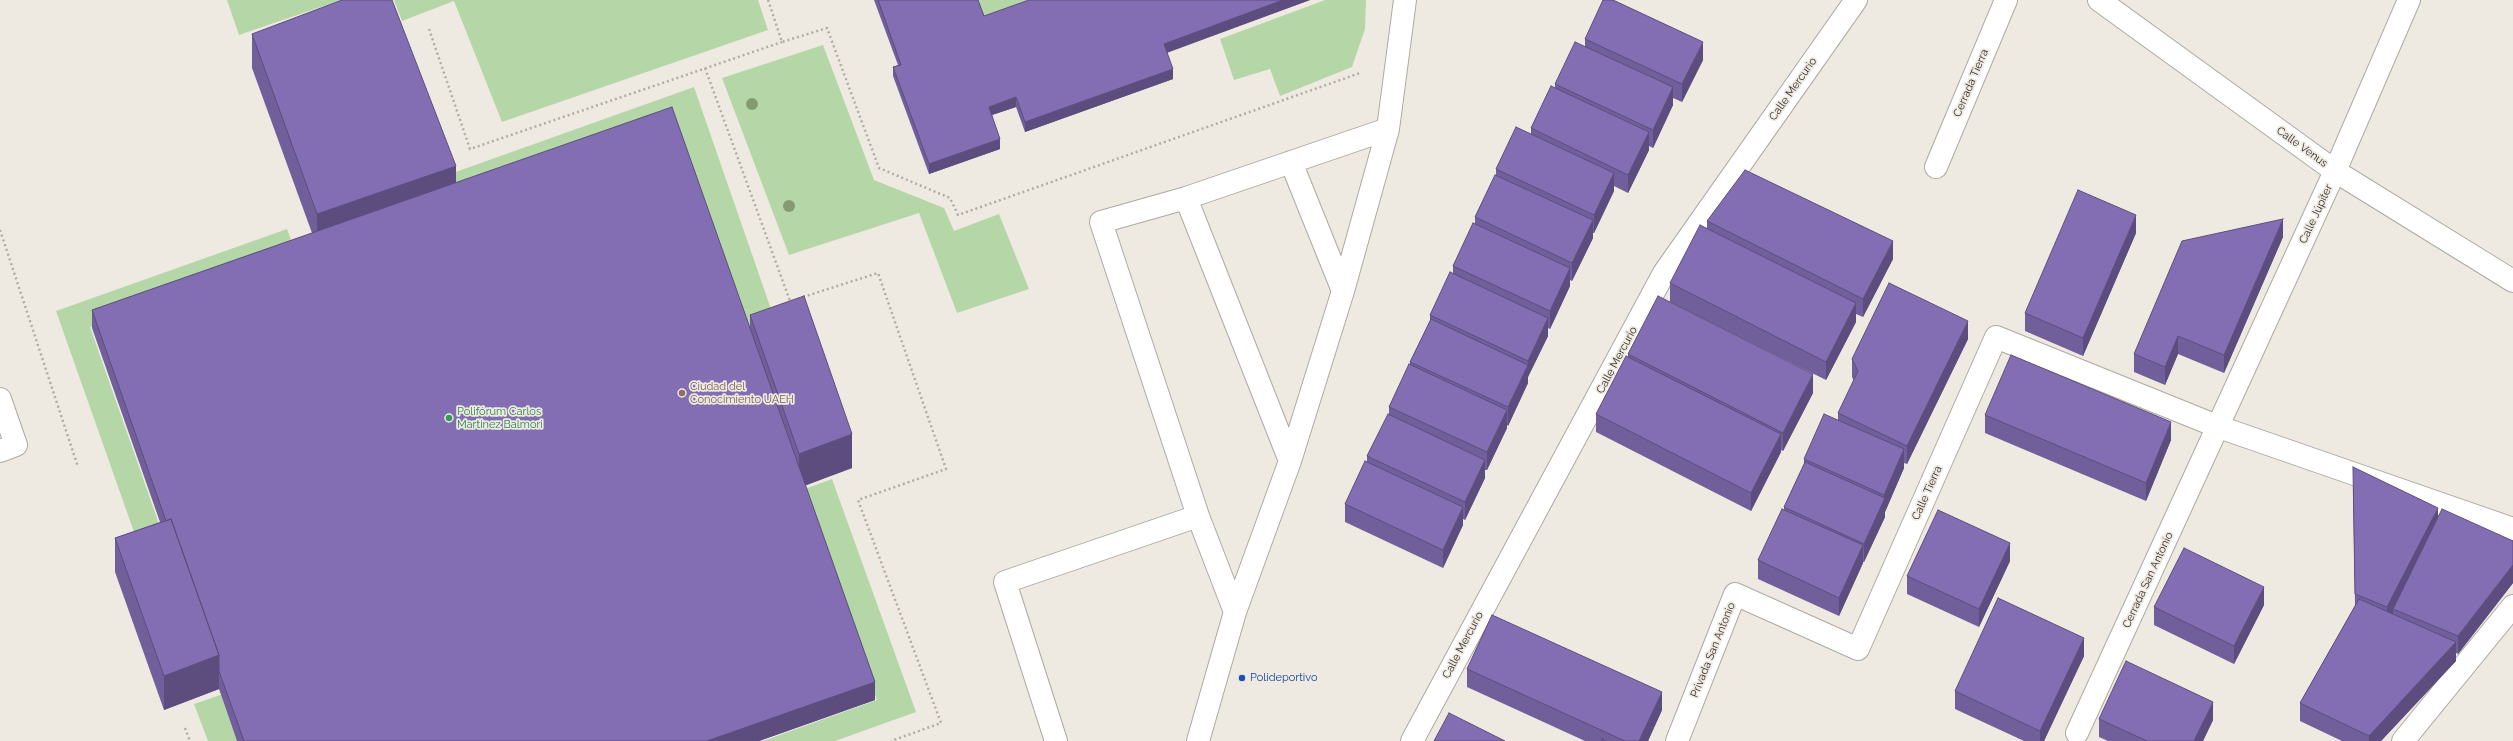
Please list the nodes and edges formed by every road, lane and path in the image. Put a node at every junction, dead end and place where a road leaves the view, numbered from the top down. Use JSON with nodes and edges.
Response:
{"nodes":[{"id":1,"x":768,"y":0,"type":"edge"},
{"id":2,"x":1405,"y":0,"type":"edge"},
{"id":3,"x":1856,"y":0,"type":"edge"},
{"id":4,"x":2006,"y":0,"type":"edge"},
{"id":5,"x":2099,"y":0,"type":"edge"},
{"id":6,"x":2409,"y":0,"type":"edge"},
{"id":7,"x":429,"y":29,"type":"dead end"},
{"id":8,"x":782,"y":42,"type":"junction"},
{"id":9,"x":705,"y":68,"type":"junction"},
{"id":10,"x":1360,"y":74,"type":"dead end"},
{"id":11,"x":1388,"y":129,"type":"junction"},
{"id":12,"x":1291,"y":162,"type":"junction"},
{"id":13,"x":1936,"y":166,"type":"dead end"},
{"id":14,"x":2335,"y":171,"type":"junction"},
{"id":15,"x":1186,"y":198,"type":"junction"},
{"id":16,"x":0,"y":230,"type":"edge"},
{"id":17,"x":2513,"y":281,"type":"edge"},
{"id":18,"x":1343,"y":290,"type":"junction"},
{"id":19,"x":0,"y":399,"type":"edge"},
{"id":20,"x":2219,"y":427,"type":"junction"},
{"id":21,"x":0,"y":450,"type":"edge"},
{"id":22,"x":1290,"y":461,"type":"junction"},
{"id":23,"x":78,"y":467,"type":"dead end"},
{"id":24,"x":1198,"y":516,"type":"junction"},
{"id":25,"x":2513,"y":529,"type":"edge"},
{"id":26,"x":2513,"y":606,"type":"edge"},
{"id":27,"x":1235,"y":612,"type":"junction"},
{"id":28,"x":1858,"y":649,"type":"joint"},
{"id":29,"x":185,"y":728,"type":"dead end"},
{"id":30,"x":2077,"y":733,"type":"dead end"},
{"id":31,"x":190,"y":741,"type":"edge"},
{"id":32,"x":891,"y":741,"type":"edge"},
{"id":33,"x":1056,"y":741,"type":"edge"},
{"id":34,"x":1198,"y":741,"type":"edge"},
{"id":35,"x":1412,"y":741,"type":"edge"},
{"id":36,"x":1677,"y":741,"type":"edge"},
{"id":37,"x":2403,"y":741,"type":"edge"}],
"edges":[{"from":1,"to":8,"type":"path"},
{"from":2,"to":11,"type":"street"},
{"from":3,"to":35,"type":"street","name":"Calle Mercurio"},
{"from":4,"to":13,"type":"street","name":"Cerrada Tierra"},
{"from":5,"to":14,"type":"street","name":"Calle Venus"},
{"from":6,"to":14,"type":"street","name":"Calle Júpiter"},
{"from":7,"to":9,"type":"path"},
{"from":8,"to":9,"type":"path"},
{"from":8,"to":10,"type":"path"},
{"from":9,"to":32,"type":"path"},
{"from":11,"to":12,"type":"street"},
{"from":11,"to":18,"type":"street"},
{"from":12,"to":15,"type":"street"},
{"from":12,"to":18,"type":"street"},
{"from":14,"to":17,"type":"street","name":"Calle Venus"},
{"from":14,"to":20,"type":"street","name":"Calle Júpiter"},
{"from":15,"to":22,"type":"street"},
{"from":15,"to":24,"type":"street"},
{"from":16,"to":23,"type":"path"},
{"from":18,"to":22,"type":"street"},
{"from":19,"to":21,"type":"street"},
{"from":20,"to":25,"type":"street"},
{"from":20,"to":28,"type":"street","name":"Calle Tierra"},
{"from":20,"to":30,"type":"street","name":"Cerrada San Antonio"},
{"from":22,"to":27,"type":"street"},
{"from":24,"to":27,"type":"street"},
{"from":24,"to":33,"type":"street"},
{"from":26,"to":37,"type":"street"},
{"from":27,"to":34,"type":"street"},
{"from":28,"to":36,"type":"street","name":"Privada San Antonio"},
{"from":29,"to":31,"type":"path"}]}
